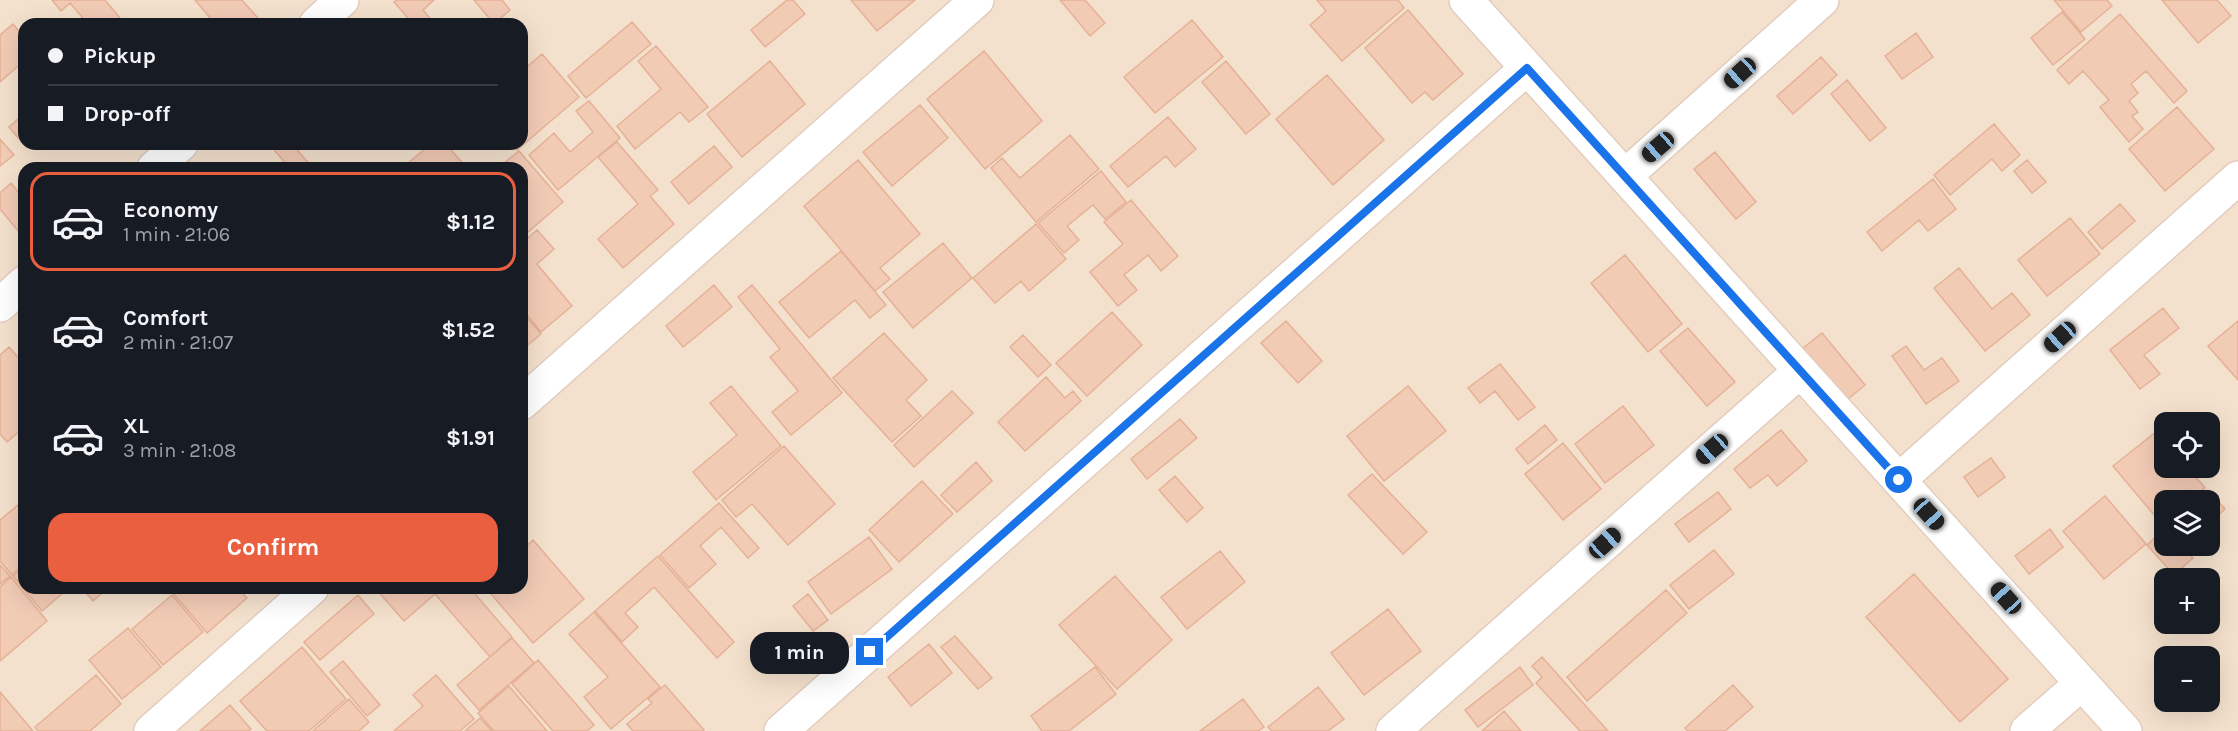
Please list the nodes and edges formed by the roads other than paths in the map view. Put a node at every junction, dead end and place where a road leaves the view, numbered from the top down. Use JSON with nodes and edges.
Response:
{"nodes":[{"id":1,"x":342,"y":0,"type":"edge"},
{"id":2,"x":977,"y":0,"type":"edge"},
{"id":3,"x":1466,"y":0,"type":"edge"},
{"id":4,"x":1822,"y":0,"type":"edge"},
{"id":5,"x":322,"y":18,"type":"edge"},
{"id":6,"x":1527,"y":68,"type":"junction"},
{"id":7,"x":174,"y":150,"type":"edge"},
{"id":8,"x":161,"y":162,"type":"edge"},
{"id":9,"x":1625,"y":176,"type":"junction"},
{"id":10,"x":2238,"y":178,"type":"edge"},
{"id":11,"x":18,"y":289,"type":"edge"},
{"id":12,"x":0,"y":305,"type":"edge"},
{"id":13,"x":1800,"y":371,"type":"junction"},
{"id":14,"x":528,"y":397,"type":"edge"},
{"id":15,"x":1899,"y":480,"type":"junction"},
{"id":16,"x":305,"y":594,"type":"edge"},
{"id":17,"x":2082,"y":683,"type":"junction"},
{"id":18,"x":151,"y":731,"type":"edge"},
{"id":19,"x":781,"y":731,"type":"edge"},
{"id":20,"x":1393,"y":731,"type":"edge"},
{"id":21,"x":2027,"y":731,"type":"edge"},
{"id":22,"x":2125,"y":731,"type":"edge"}],
"edges":[{"from":1,"to":5,"type":"street"},
{"from":2,"to":14,"type":"street"},
{"from":3,"to":6,"type":"street"},
{"from":4,"to":9,"type":"street"},
{"from":6,"to":9,"type":"street"},
{"from":6,"to":19,"type":"street"},
{"from":7,"to":8,"type":"street"},
{"from":9,"to":13,"type":"street"},
{"from":10,"to":15,"type":"street"},
{"from":11,"to":12,"type":"street"},
{"from":13,"to":15,"type":"street"},
{"from":13,"to":20,"type":"street"},
{"from":15,"to":17,"type":"street"},
{"from":16,"to":18,"type":"street"},
{"from":17,"to":21,"type":"street"},
{"from":17,"to":22,"type":"street"}]}
